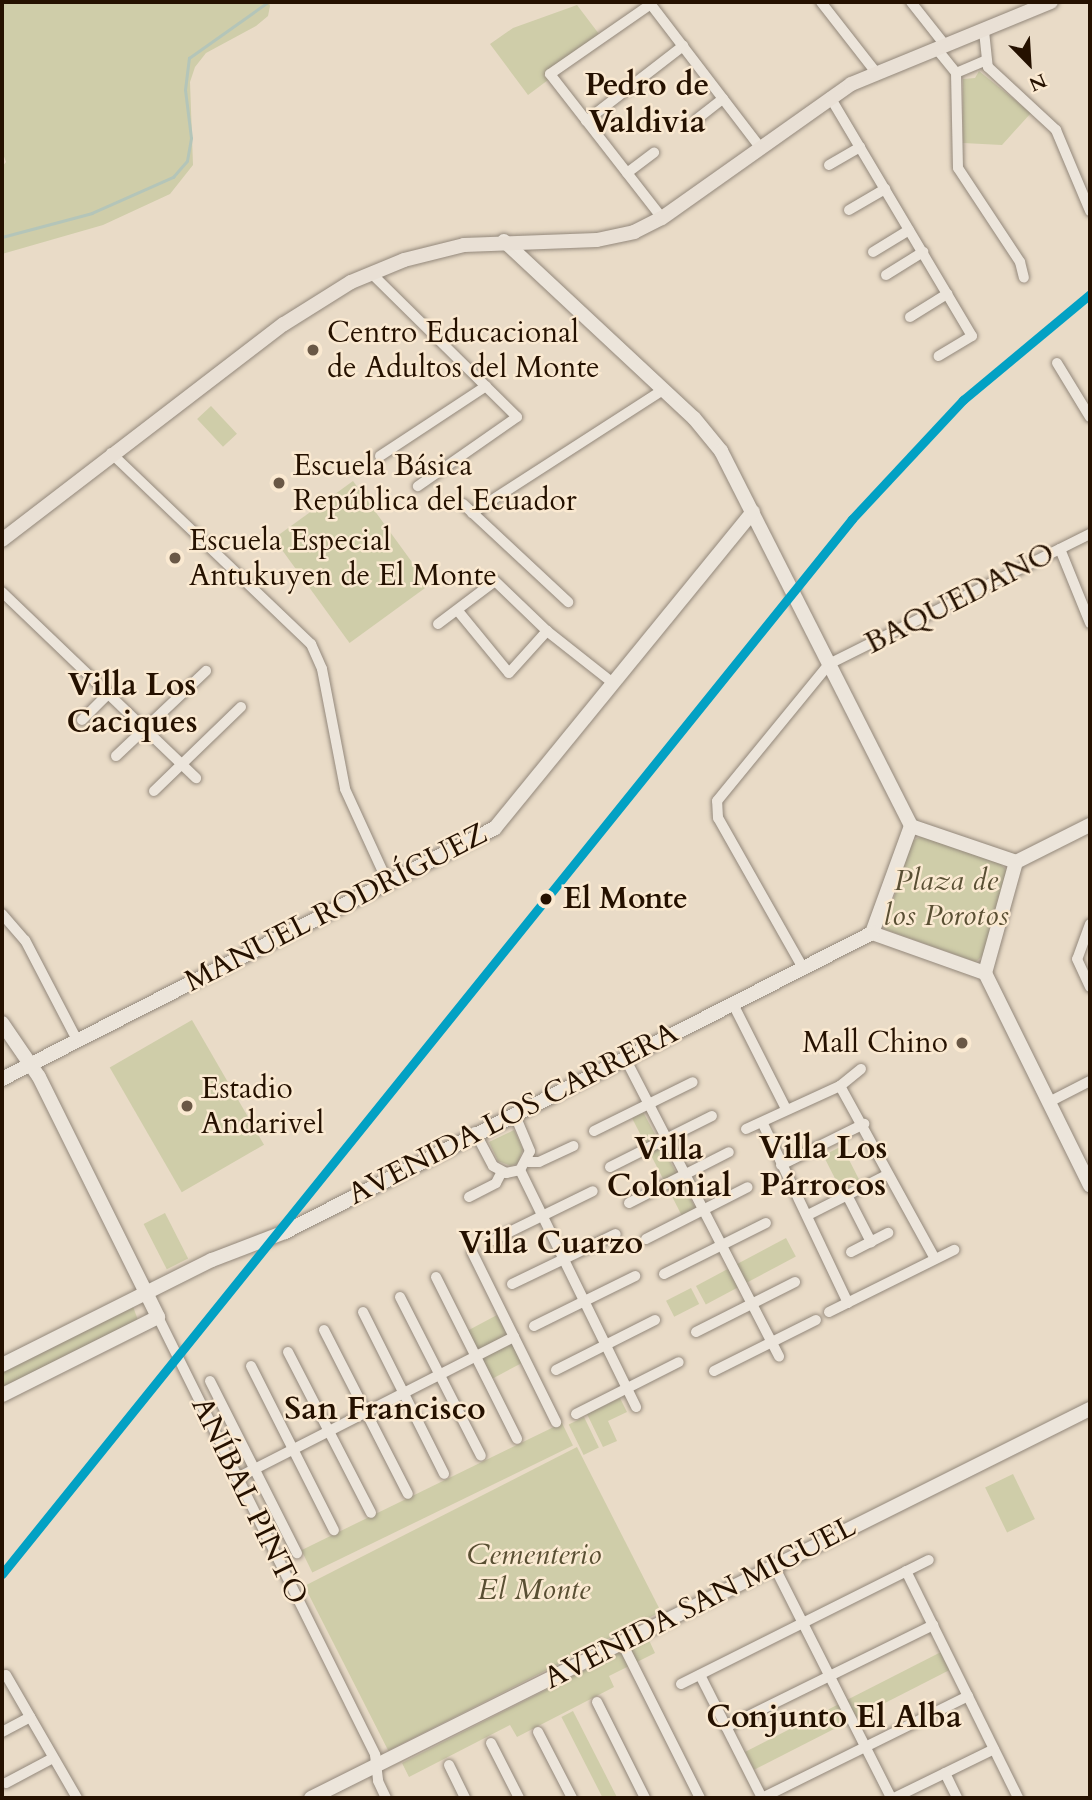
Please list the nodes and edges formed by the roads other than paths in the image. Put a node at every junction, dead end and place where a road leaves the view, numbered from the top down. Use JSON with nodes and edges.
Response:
{"nodes":[{"id":1,"x":821,"y":2,"type":"edge"},
{"id":2,"x":911,"y":2,"type":"edge"},
{"id":3,"x":1051,"y":2,"type":"edge"},
{"id":4,"x":650,"y":3,"type":"edge"},
{"id":5,"x":984,"y":31,"type":"junction"},
{"id":6,"x":683,"y":46,"type":"junction"},
{"id":7,"x":941,"y":47,"type":"junction"},
{"id":8,"x":986,"y":61,"type":"junction"},
{"id":9,"x":875,"y":71,"type":"junction"},
{"id":10,"x":956,"y":73,"type":"junction"},
{"id":11,"x":830,"y":97,"type":"junction"},
{"id":12,"x":723,"y":99,"type":"junction"},
{"id":13,"x":697,"y":119,"type":"dead end"},
{"id":14,"x":586,"y":121,"type":"junction"},
{"id":15,"x":760,"y":147,"type":"junction"},
{"id":16,"x":860,"y":147,"type":"junction"},
{"id":17,"x":654,"y":153,"type":"dead end"},
{"id":18,"x":829,"y":165,"type":"dead end"},
{"id":19,"x":627,"y":173,"type":"junction"},
{"id":20,"x":885,"y":189,"type":"junction"},
{"id":21,"x":849,"y":210,"type":"dead end"},
{"id":22,"x":1090,"y":211,"type":"edge"},
{"id":23,"x":662,"y":218,"type":"junction"},
{"id":24,"x":909,"y":230,"type":"junction"},
{"id":25,"x":539,"y":240,"type":"junction"},
{"id":26,"x":504,"y":241,"type":"junction"},
{"id":27,"x":873,"y":252,"type":"dead end"},
{"id":28,"x":923,"y":252,"type":"junction"},
{"id":29,"x":532,"y":267,"type":"junction"},
{"id":30,"x":371,"y":273,"type":"junction"},
{"id":31,"x":886,"y":275,"type":"dead end"},
{"id":32,"x":1024,"y":278,"type":"dead end"},
{"id":33,"x":947,"y":294,"type":"junction"},
{"id":34,"x":910,"y":317,"type":"dead end"},
{"id":35,"x":939,"y":356,"type":"dead end"},
{"id":36,"x":1057,"y":363,"type":"dead end"},
{"id":37,"x":486,"y":386,"type":"junction"},
{"id":38,"x":663,"y":390,"type":"junction"},
{"id":39,"x":1090,"y":417,"type":"edge"},
{"id":40,"x":111,"y":453,"type":"junction"},
{"id":41,"x":380,"y":456,"type":"dead end"},
{"id":42,"x":418,"y":486,"type":"dead end"},
{"id":43,"x":463,"y":504,"type":"dead end"},
{"id":44,"x":753,"y":512,"type":"junction"},
{"id":45,"x":472,"y":513,"type":"junction"},
{"id":46,"x":1090,"y":534,"type":"edge"},
{"id":47,"x":2,"y":540,"type":"edge"},
{"id":48,"x":1060,"y":549,"type":"junction"},
{"id":49,"x":2,"y":592,"type":"edge"},
{"id":50,"x":568,"y":602,"type":"dead end"},
{"id":51,"x":458,"y":611,"type":"junction"},
{"id":52,"x":1090,"y":623,"type":"edge"},
{"id":53,"x":438,"y":625,"type":"dead end"},
{"id":54,"x":547,"y":631,"type":"junction"},
{"id":55,"x":829,"y":664,"type":"junction"},
{"id":56,"x":206,"y":671,"type":"dead end"},
{"id":57,"x":614,"y":684,"type":"junction"},
{"id":58,"x":109,"y":693,"type":"junction"},
{"id":59,"x":241,"y":707,"type":"dead end"},
{"id":60,"x":82,"y":720,"type":"dead end"},
{"id":61,"x":145,"y":729,"type":"junction"},
{"id":62,"x":116,"y":756,"type":"dead end"},
{"id":63,"x":181,"y":764,"type":"junction"},
{"id":64,"x":196,"y":778,"type":"dead end"},
{"id":65,"x":154,"y":791,"type":"dead end"},
{"id":66,"x":1090,"y":825,"type":"edge"},
{"id":67,"x":911,"y":826,"type":"junction"},
{"id":68,"x":1016,"y":862,"type":"junction"},
{"id":69,"x":388,"y":883,"type":"junction"},
{"id":70,"x":2,"y":914,"type":"edge"},
{"id":71,"x":1090,"y":925,"type":"edge"},
{"id":72,"x":872,"y":933,"type":"junction"},
{"id":73,"x":803,"y":968,"type":"junction"},
{"id":74,"x":985,"y":973,"type":"junction"},
{"id":75,"x":1090,"y":987,"type":"edge"},
{"id":76,"x":733,"y":1003,"type":"junction"},
{"id":77,"x":2,"y":1023,"type":"edge"},
{"id":78,"x":77,"y":1040,"type":"junction"},
{"id":79,"x":625,"y":1058,"type":"junction"},
{"id":80,"x":31,"y":1063,"type":"junction"},
{"id":81,"x":861,"y":1069,"type":"dead end"},
{"id":82,"x":2,"y":1079,"type":"edge"},
{"id":83,"x":1090,"y":1081,"type":"edge"},
{"id":84,"x":693,"y":1082,"type":"dead end"},
{"id":85,"x":841,"y":1086,"type":"junction"},
{"id":86,"x":1049,"y":1102,"type":"junction"},
{"id":87,"x":649,"y":1104,"type":"junction"},
{"id":88,"x":786,"y":1109,"type":"junction"},
{"id":89,"x":514,"y":1113,"type":"junction"},
{"id":90,"x":712,"y":1116,"type":"dead end"},
{"id":91,"x":763,"y":1124,"type":"junction"},
{"id":92,"x":864,"y":1124,"type":"junction"},
{"id":93,"x":746,"y":1129,"type":"dead end"},
{"id":94,"x":594,"y":1131,"type":"dead end"},
{"id":95,"x":475,"y":1132,"type":"junction"},
{"id":96,"x":667,"y":1139,"type":"junction"},
{"id":97,"x":573,"y":1146,"type":"dead end"},
{"id":98,"x":729,"y":1152,"type":"dead end"},
{"id":99,"x":781,"y":1165,"type":"junction"},
{"id":100,"x":524,"y":1166,"type":"junction"},
{"id":101,"x":610,"y":1167,"type":"dead end"},
{"id":102,"x":502,"y":1171,"type":"junction"},
{"id":103,"x":685,"y":1175,"type":"junction"},
{"id":104,"x":887,"y":1175,"type":"junction"},
{"id":105,"x":1090,"y":1185,"type":"edge"},
{"id":106,"x":748,"y":1187,"type":"dead end"},
{"id":107,"x":593,"y":1191,"type":"dead end"},
{"id":108,"x":469,"y":1197,"type":"dead end"},
{"id":109,"x":848,"y":1197,"type":"junction"},
{"id":110,"x":629,"y":1203,"type":"dead end"},
{"id":111,"x":704,"y":1210,"type":"junction"},
{"id":112,"x":808,"y":1215,"type":"junction"},
{"id":113,"x":542,"y":1216,"type":"junction"},
{"id":114,"x":765,"y":1223,"type":"dead end"},
{"id":115,"x":888,"y":1233,"type":"dead end"},
{"id":116,"x":616,"y":1234,"type":"dead end"},
{"id":117,"x":493,"y":1240,"type":"dead end"},
{"id":118,"x":646,"y":1240,"type":"dead end"},
{"id":119,"x":871,"y":1242,"type":"junction"},
{"id":120,"x":722,"y":1245,"type":"junction"},
{"id":121,"x":954,"y":1250,"type":"dead end"},
{"id":122,"x":472,"y":1252,"type":"dead end"},
{"id":123,"x":851,"y":1252,"type":"dead end"},
{"id":124,"x":564,"y":1259,"type":"junction"},
{"id":125,"x":935,"y":1259,"type":"junction"},
{"id":126,"x":664,"y":1275,"type":"dead end"},
{"id":127,"x":635,"y":1276,"type":"dead end"},
{"id":128,"x":436,"y":1277,"type":"dead end"},
{"id":129,"x":795,"y":1282,"type":"dead end"},
{"id":130,"x":512,"y":1284,"type":"dead end"},
{"id":131,"x":146,"y":1293,"type":"junction"},
{"id":132,"x":400,"y":1297,"type":"dead end"},
{"id":133,"x":584,"y":1301,"type":"junction"},
{"id":134,"x":848,"y":1303,"type":"junction"},
{"id":135,"x":752,"y":1304,"type":"junction"},
{"id":136,"x":363,"y":1312,"type":"dead end"},
{"id":137,"x":829,"y":1312,"type":"dead end"},
{"id":138,"x":158,"y":1317,"type":"junction"},
{"id":139,"x":655,"y":1320,"type":"dead end"},
{"id":140,"x":816,"y":1320,"type":"dead end"},
{"id":141,"x":534,"y":1326,"type":"dead end"},
{"id":142,"x":324,"y":1330,"type":"dead end"},
{"id":143,"x":696,"y":1332,"type":"dead end"},
{"id":144,"x":514,"y":1337,"type":"junction"},
{"id":145,"x":772,"y":1342,"type":"junction"},
{"id":146,"x":606,"y":1345,"type":"junction"},
{"id":147,"x":288,"y":1352,"type":"dead end"},
{"id":148,"x":475,"y":1356,"type":"junction"},
{"id":149,"x":779,"y":1357,"type":"dead end"},
{"id":150,"x":679,"y":1362,"type":"dead end"},
{"id":151,"x":2,"y":1365,"type":"edge"},
{"id":152,"x":251,"y":1367,"type":"dead end"},
{"id":153,"x":556,"y":1370,"type":"dead end"},
{"id":154,"x":714,"y":1371,"type":"dead end"},
{"id":155,"x":440,"y":1374,"type":"junction"},
{"id":156,"x":209,"y":1381,"type":"dead end"},
{"id":157,"x":627,"y":1388,"type":"junction"},
{"id":158,"x":4,"y":1389,"type":"edge"},
{"id":159,"x":403,"y":1393,"type":"junction"},
{"id":160,"x":636,"y":1407,"type":"dead end"},
{"id":161,"x":1090,"y":1409,"type":"edge"},
{"id":162,"x":366,"y":1412,"type":"junction"},
{"id":163,"x":576,"y":1414,"type":"dead end"},
{"id":164,"x":556,"y":1422,"type":"dead end"},
{"id":165,"x":329,"y":1431,"type":"junction"},
{"id":166,"x":517,"y":1438,"type":"dead end"},
{"id":167,"x":293,"y":1449,"type":"junction"},
{"id":168,"x":481,"y":1456,"type":"dead end"},
{"id":169,"x":254,"y":1469,"type":"junction"},
{"id":170,"x":444,"y":1474,"type":"dead end"},
{"id":171,"x":237,"y":1478,"type":"junction"},
{"id":172,"x":408,"y":1494,"type":"dead end"},
{"id":173,"x":371,"y":1513,"type":"dead end"},
{"id":174,"x":334,"y":1530,"type":"dead end"},
{"id":175,"x":297,"y":1553,"type":"dead end"},
{"id":176,"x":929,"y":1560,"type":"dead end"},
{"id":177,"x":774,"y":1566,"type":"junction"},
{"id":178,"x":906,"y":1572,"type":"junction"},
{"id":179,"x":803,"y":1623,"type":"junction"},
{"id":180,"x":933,"y":1625,"type":"junction"},
{"id":181,"x":622,"y":1643,"type":"junction"},
{"id":182,"x":700,"y":1675,"type":"junction"},
{"id":183,"x":4,"y":1676,"type":"edge"},
{"id":184,"x":829,"y":1676,"type":"junction"},
{"id":185,"x":681,"y":1684,"type":"dead end"},
{"id":186,"x":968,"y":1696,"type":"junction"},
{"id":187,"x":597,"y":1702,"type":"dead end"},
{"id":188,"x":30,"y":1717,"type":"junction"},
{"id":189,"x":726,"y":1727,"type":"junction"},
{"id":190,"x":2,"y":1732,"type":"edge"},
{"id":191,"x":538,"y":1732,"type":"dead end"},
{"id":192,"x":491,"y":1744,"type":"dead end"},
{"id":193,"x":865,"y":1747,"type":"junction"},
{"id":194,"x":994,"y":1749,"type":"junction"},
{"id":195,"x":53,"y":1758,"type":"junction"},
{"id":196,"x":377,"y":1765,"type":"junction"},
{"id":197,"x":449,"y":1765,"type":"dead end"},
{"id":198,"x":945,"y":1773,"type":"junction"},
{"id":199,"x":6,"y":1783,"type":"dead end"},
{"id":200,"x":77,"y":1798,"type":"edge"},
{"id":201,"x":311,"y":1798,"type":"edge"},
{"id":202,"x":386,"y":1798,"type":"edge"},
{"id":203,"x":465,"y":1798,"type":"edge"},
{"id":204,"x":519,"y":1798,"type":"edge"},
{"id":205,"x":572,"y":1798,"type":"edge"},
{"id":206,"x":645,"y":1798,"type":"edge"},
{"id":207,"x":700,"y":1798,"type":"edge"},
{"id":208,"x":762,"y":1798,"type":"edge"},
{"id":209,"x":892,"y":1798,"type":"edge"},
{"id":210,"x":957,"y":1798,"type":"edge"},
{"id":211,"x":1018,"y":1798,"type":"edge"}],
"edges":[{"from":1,"to":9,"type":"street"},
{"from":2,"to":7,"type":"street"},
{"from":3,"to":5,"type":"main road"},
{"from":4,"to":6,"type":"street"},
{"from":4,"to":14,"type":"street"},
{"from":5,"to":7,"type":"main road"},
{"from":5,"to":8,"type":"street"},
{"from":6,"to":12,"type":"street"},
{"from":6,"to":14,"type":"street"},
{"from":7,"to":9,"type":"main road"},
{"from":7,"to":10,"type":"street"},
{"from":8,"to":10,"type":"street"},
{"from":8,"to":22,"type":"street"},
{"from":9,"to":11,"type":"main road"},
{"from":10,"to":32,"type":"street"},
{"from":11,"to":15,"type":"main road"},
{"from":11,"to":16,"type":"street"},
{"from":12,"to":13,"type":"street"},
{"from":12,"to":15,"type":"street"},
{"from":14,"to":19,"type":"street"},
{"from":15,"to":23,"type":"main road"},
{"from":16,"to":18,"type":"street"},
{"from":16,"to":20,"type":"street"},
{"from":17,"to":19,"type":"street"},
{"from":19,"to":23,"type":"street"},
{"from":20,"to":21,"type":"street"},
{"from":20,"to":24,"type":"street"},
{"from":23,"to":25,"type":"main road"},
{"from":24,"to":27,"type":"street"},
{"from":24,"to":28,"type":"street"},
{"from":25,"to":26,"type":"main road"},
{"from":25,"to":29,"type":"street"},
{"from":26,"to":29,"type":"street"},
{"from":26,"to":30,"type":"main road"},
{"from":28,"to":31,"type":"street"},
{"from":28,"to":33,"type":"street"},
{"from":29,"to":38,"type":"street"},
{"from":30,"to":37,"type":"street"},
{"from":30,"to":40,"type":"main road"},
{"from":33,"to":34,"type":"street"},
{"from":33,"to":35,"type":"street"},
{"from":36,"to":39,"type":"street"},
{"from":37,"to":41,"type":"street"},
{"from":37,"to":42,"type":"street"},
{"from":38,"to":44,"type":"street"},
{"from":38,"to":45,"type":"street"},
{"from":40,"to":47,"type":"main road"},
{"from":40,"to":69,"type":"street"},
{"from":43,"to":45,"type":"street"},
{"from":44,"to":55,"type":"street"},
{"from":44,"to":57,"type":"street","name":"MANUEL RODRÍGUEZ"},
{"from":45,"to":50,"type":"street"},
{"from":46,"to":48,"type":"street","name":"BAQUEDANO"},
{"from":48,"to":52,"type":"street"},
{"from":48,"to":55,"type":"street","name":"BAQUEDANO"},
{"from":49,"to":58,"type":"street"},
{"from":51,"to":53,"type":"street"},
{"from":51,"to":54,"type":"street"},
{"from":51,"to":54,"type":"street"},
{"from":54,"to":57,"type":"street"},
{"from":55,"to":67,"type":"street"},
{"from":55,"to":73,"type":"street"},
{"from":56,"to":61,"type":"street"},
{"from":57,"to":69,"type":"street","name":"MANUEL RODRÍGUEZ"},
{"from":58,"to":60,"type":"street"},
{"from":58,"to":61,"type":"street"},
{"from":59,"to":63,"type":"street"},
{"from":61,"to":62,"type":"street"},
{"from":61,"to":63,"type":"street"},
{"from":63,"to":64,"type":"street"},
{"from":63,"to":65,"type":"street"},
{"from":66,"to":68,"type":"street"},
{"from":67,"to":68,"type":"street"},
{"from":67,"to":72,"type":"street"},
{"from":68,"to":74,"type":"street"},
{"from":69,"to":78,"type":"street","name":"MANUEL RODRÍGUEZ"},
{"from":70,"to":78,"type":"street"},
{"from":71,"to":75,"type":"street"},
{"from":72,"to":73,"type":"street","name":"AVENIDA LOS CARRERA"},
{"from":72,"to":74,"type":"street"},
{"from":73,"to":76,"type":"street","name":"AVENIDA LOS CARRERA"},
{"from":74,"to":86,"type":"street"},
{"from":76,"to":79,"type":"street","name":"AVENIDA LOS CARRERA"},
{"from":76,"to":88,"type":"street"},
{"from":77,"to":80,"type":"street","name":"ANÍBAL PINTO"},
{"from":78,"to":80,"type":"street","name":"MANUEL RODRÍGUEZ"},
{"from":79,"to":87,"type":"street"},
{"from":79,"to":89,"type":"street","name":"AVENIDA LOS CARRERA"},
{"from":80,"to":82,"type":"street","name":"MANUEL RODRÍGUEZ"},
{"from":80,"to":131,"type":"street","name":"ANÍBAL PINTO"},
{"from":81,"to":85,"type":"street"},
{"from":83,"to":86,"type":"street"},
{"from":84,"to":87,"type":"street"},
{"from":85,"to":88,"type":"street"},
{"from":85,"to":92,"type":"street"},
{"from":86,"to":105,"type":"street"},
{"from":87,"to":94,"type":"street"},
{"from":87,"to":96,"type":"street"},
{"from":88,"to":91,"type":"street"},
{"from":89,"to":95,"type":"street","name":"AVENIDA LOS CARRERA"},
{"from":89,"to":100,"type":"street"},
{"from":90,"to":96,"type":"street"},
{"from":91,"to":93,"type":"street"},
{"from":91,"to":99,"type":"street"},
{"from":92,"to":99,"type":"street"},
{"from":92,"to":104,"type":"street"},
{"from":95,"to":102,"type":"street"},
{"from":95,"to":131,"type":"street","name":"AVENIDA LOS CARRERA"},
{"from":96,"to":101,"type":"street"},
{"from":96,"to":103,"type":"street"},
{"from":97,"to":100,"type":"street"},
{"from":98,"to":103,"type":"street"},
{"from":99,"to":112,"type":"street"},
{"from":100,"to":102,"type":"street"},
{"from":100,"to":113,"type":"street"},
{"from":102,"to":108,"type":"street"},
{"from":103,"to":110,"type":"street"},
{"from":103,"to":111,"type":"street"},
{"from":104,"to":109,"type":"street"},
{"from":104,"to":125,"type":"street"},
{"from":106,"to":111,"type":"street"},
{"from":107,"to":113,"type":"street"},
{"from":109,"to":112,"type":"street"},
{"from":109,"to":119,"type":"street"},
{"from":111,"to":118,"type":"street"},
{"from":111,"to":120,"type":"street"},
{"from":112,"to":134,"type":"street"},
{"from":113,"to":117,"type":"street"},
{"from":113,"to":124,"type":"street"},
{"from":114,"to":120,"type":"street"},
{"from":115,"to":119,"type":"street"},
{"from":116,"to":124,"type":"street"},
{"from":119,"to":123,"type":"street"},
{"from":120,"to":126,"type":"street"},
{"from":120,"to":135,"type":"street"},
{"from":121,"to":125,"type":"street"},
{"from":122,"to":144,"type":"street"},
{"from":124,"to":130,"type":"street"},
{"from":124,"to":133,"type":"street"},
{"from":125,"to":134,"type":"street"},
{"from":127,"to":133,"type":"street"},
{"from":128,"to":148,"type":"street"},
{"from":129,"to":135,"type":"street"},
{"from":131,"to":138,"type":"street","name":"ANÍBAL PINTO"},
{"from":131,"to":151,"type":"street","name":"AVENIDA LOS CARRERA"},
{"from":132,"to":155,"type":"street"},
{"from":133,"to":141,"type":"street"},
{"from":133,"to":146,"type":"street"},
{"from":134,"to":137,"type":"street"},
{"from":135,"to":143,"type":"street"},
{"from":135,"to":145,"type":"street"},
{"from":136,"to":159,"type":"street"},
{"from":138,"to":158,"type":"street"},
{"from":138,"to":171,"type":"street","name":"ANÍBAL PINTO"},
{"from":139,"to":146,"type":"street"},
{"from":140,"to":145,"type":"street"},
{"from":142,"to":162,"type":"street"},
{"from":144,"to":148,"type":"street"},
{"from":144,"to":164,"type":"street"},
{"from":145,"to":149,"type":"street"},
{"from":145,"to":154,"type":"street"},
{"from":146,"to":153,"type":"street"},
{"from":146,"to":157,"type":"street"},
{"from":147,"to":165,"type":"street"},
{"from":148,"to":155,"type":"street"},
{"from":148,"to":166,"type":"street"},
{"from":150,"to":157,"type":"street"},
{"from":152,"to":167,"type":"street"},
{"from":155,"to":159,"type":"street"},
{"from":155,"to":168,"type":"street"},
{"from":156,"to":169,"type":"street","name":"ANÍBAL PINTO"},
{"from":157,"to":160,"type":"street"},
{"from":157,"to":163,"type":"street"},
{"from":159,"to":162,"type":"street"},
{"from":159,"to":170,"type":"street"},
{"from":161,"to":177,"type":"street","name":"AVENIDA SAN MIGUEL"},
{"from":162,"to":165,"type":"street"},
{"from":162,"to":172,"type":"street"},
{"from":165,"to":167,"type":"street"},
{"from":165,"to":173,"type":"street"},
{"from":167,"to":169,"type":"street"},
{"from":167,"to":174,"type":"street"},
{"from":169,"to":171,"type":"street"},
{"from":169,"to":175,"type":"street","name":"ANÍBAL PINTO"},
{"from":171,"to":196,"type":"street","name":"ANÍBAL PINTO"},
{"from":176,"to":178,"type":"street"},
{"from":177,"to":179,"type":"street"},
{"from":177,"to":181,"type":"street","name":"AVENIDA SAN MIGUEL"},
{"from":178,"to":179,"type":"street"},
{"from":178,"to":180,"type":"street"},
{"from":179,"to":182,"type":"street"},
{"from":179,"to":184,"type":"street"},
{"from":180,"to":184,"type":"street"},
{"from":180,"to":186,"type":"street"},
{"from":181,"to":196,"type":"street","name":"AVENIDA SAN MIGUEL"},
{"from":181,"to":207,"type":"street"},
{"from":182,"to":185,"type":"street"},
{"from":182,"to":189,"type":"street"},
{"from":183,"to":188,"type":"street"},
{"from":184,"to":189,"type":"street"},
{"from":184,"to":193,"type":"street"},
{"from":186,"to":193,"type":"street"},
{"from":186,"to":194,"type":"street"},
{"from":187,"to":206,"type":"street"},
{"from":188,"to":190,"type":"street"},
{"from":188,"to":195,"type":"street"},
{"from":189,"to":208,"type":"street"},
{"from":191,"to":205,"type":"street"},
{"from":192,"to":204,"type":"street"},
{"from":193,"to":208,"type":"street"},
{"from":193,"to":209,"type":"street"},
{"from":194,"to":198,"type":"street"},
{"from":194,"to":211,"type":"street"},
{"from":195,"to":199,"type":"street"},
{"from":195,"to":200,"type":"street"},
{"from":196,"to":201,"type":"street","name":"AVENIDA SAN MIGUEL"},
{"from":196,"to":202,"type":"street","name":"ANÍBAL PINTO"},
{"from":197,"to":203,"type":"street"},
{"from":198,"to":209,"type":"street"},
{"from":198,"to":210,"type":"street"}]}
